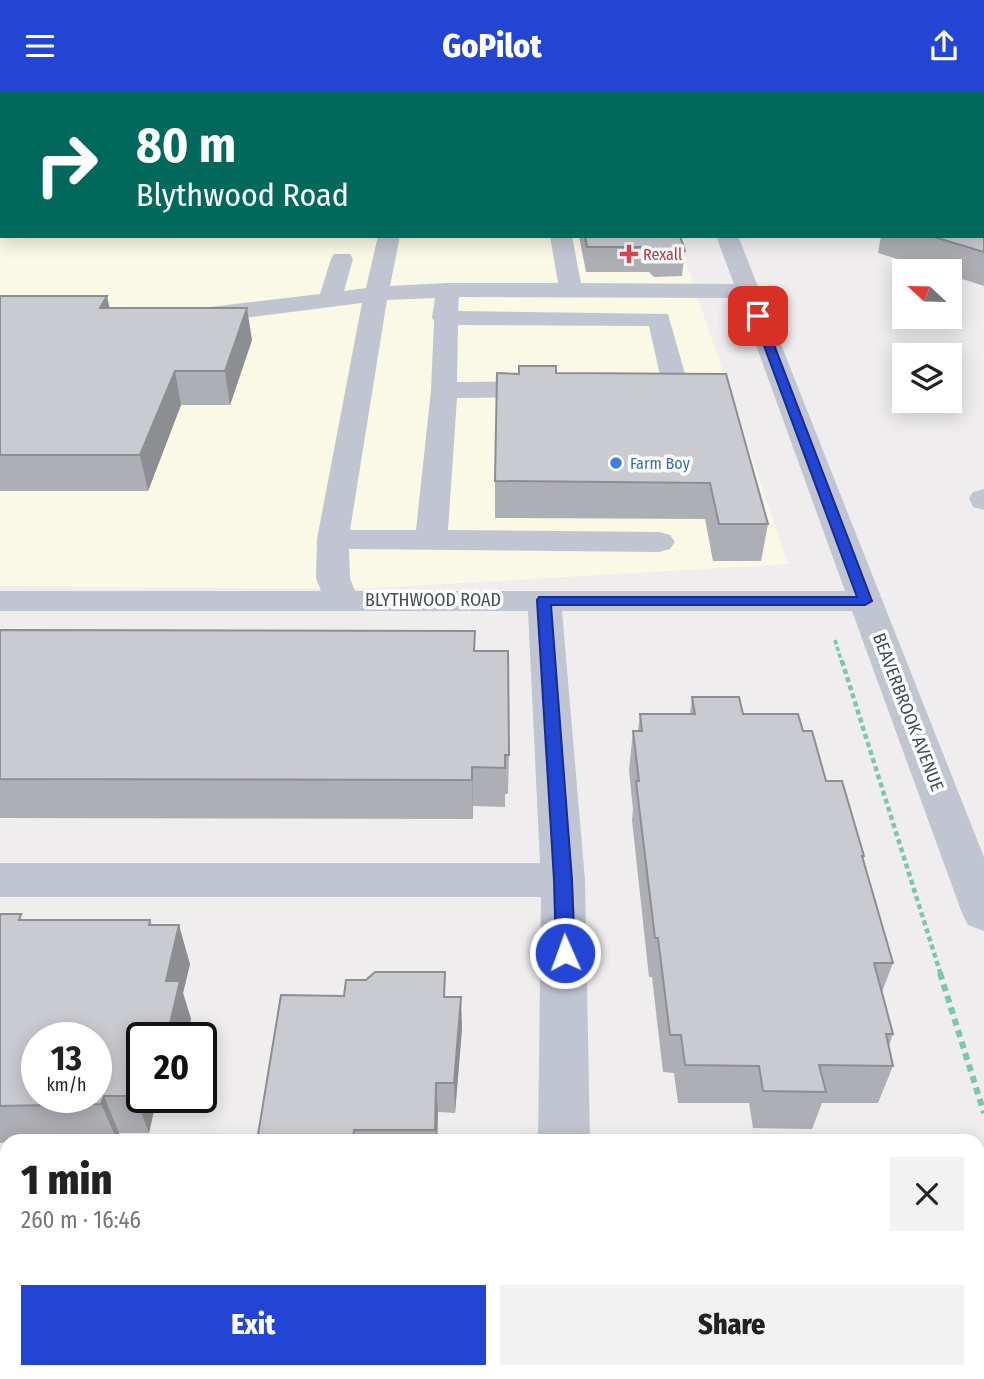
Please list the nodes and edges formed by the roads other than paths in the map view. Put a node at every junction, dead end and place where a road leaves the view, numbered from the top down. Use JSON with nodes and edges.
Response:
{"nodes":[{"id":1,"x":388,"y":238,"type":"edge"},
{"id":2,"x":561,"y":238,"type":"edge"},
{"id":3,"x":728,"y":238,"type":"edge"},
{"id":4,"x":342,"y":259,"type":"dead end"},
{"id":5,"x":447,"y":290,"type":"junction"},
{"id":6,"x":571,"y":290,"type":"junction"},
{"id":7,"x":747,"y":291,"type":"junction"},
{"id":8,"x":376,"y":294,"type":"junction"},
{"id":9,"x":330,"y":299,"type":"junction"},
{"id":10,"x":177,"y":315,"type":"edge"},
{"id":11,"x":444,"y":318,"type":"junction"},
{"id":12,"x":573,"y":389,"type":"edge"},
{"id":13,"x":612,"y":389,"type":"edge"},
{"id":14,"x":444,"y":390,"type":"junction"},
{"id":15,"x":333,"y":539,"type":"junction"},
{"id":16,"x":431,"y":540,"type":"junction"},
{"id":17,"x":659,"y":542,"type":"dead end"},
{"id":18,"x":342,"y":600,"type":"junction"},
{"id":19,"x":544,"y":600,"type":"junction"},
{"id":20,"x":0,"y":601,"type":"edge"},
{"id":21,"x":865,"y":601,"type":"junction"},
{"id":22,"x":972,"y":849,"type":"edge"},
{"id":23,"x":0,"y":880,"type":"edge"},
{"id":24,"x":563,"y":880,"type":"junction"},
{"id":25,"x":984,"y":913,"type":"edge"},
{"id":26,"x":564,"y":1134,"type":"edge"}],
"edges":[{"from":1,"to":8,"type":"street"},
{"from":2,"to":6,"type":"street"},
{"from":3,"to":7,"type":"street","name":"BEAVERBROOK AVENUE"},
{"from":4,"to":9,"type":"street"},
{"from":5,"to":6,"type":"street"},
{"from":5,"to":8,"type":"street"},
{"from":5,"to":11,"type":"street"},
{"from":6,"to":7,"type":"street"},
{"from":7,"to":21,"type":"street","name":"BEAVERBROOK AVENUE"},
{"from":8,"to":9,"type":"street"},
{"from":8,"to":15,"type":"street"},
{"from":9,"to":10,"type":"street"},
{"from":11,"to":13,"type":"street"},
{"from":11,"to":14,"type":"street"},
{"from":12,"to":14,"type":"street"},
{"from":14,"to":16,"type":"street"},
{"from":15,"to":16,"type":"street"},
{"from":15,"to":18,"type":"street"},
{"from":16,"to":17,"type":"street"},
{"from":18,"to":19,"type":"street","name":"BLYTHWOOD ROAD"},
{"from":18,"to":20,"type":"street","name":"BLYTHWOOD ROAD"},
{"from":19,"to":21,"type":"street","name":"BLYTHWOOD ROAD"},
{"from":19,"to":24,"type":"street"},
{"from":21,"to":22,"type":"street","name":"BEAVERBROOK AVENUE"},
{"from":22,"to":25,"type":"street","name":"BEAVERBROOK AVENUE"},
{"from":23,"to":24,"type":"street"},
{"from":24,"to":26,"type":"street"}]}
